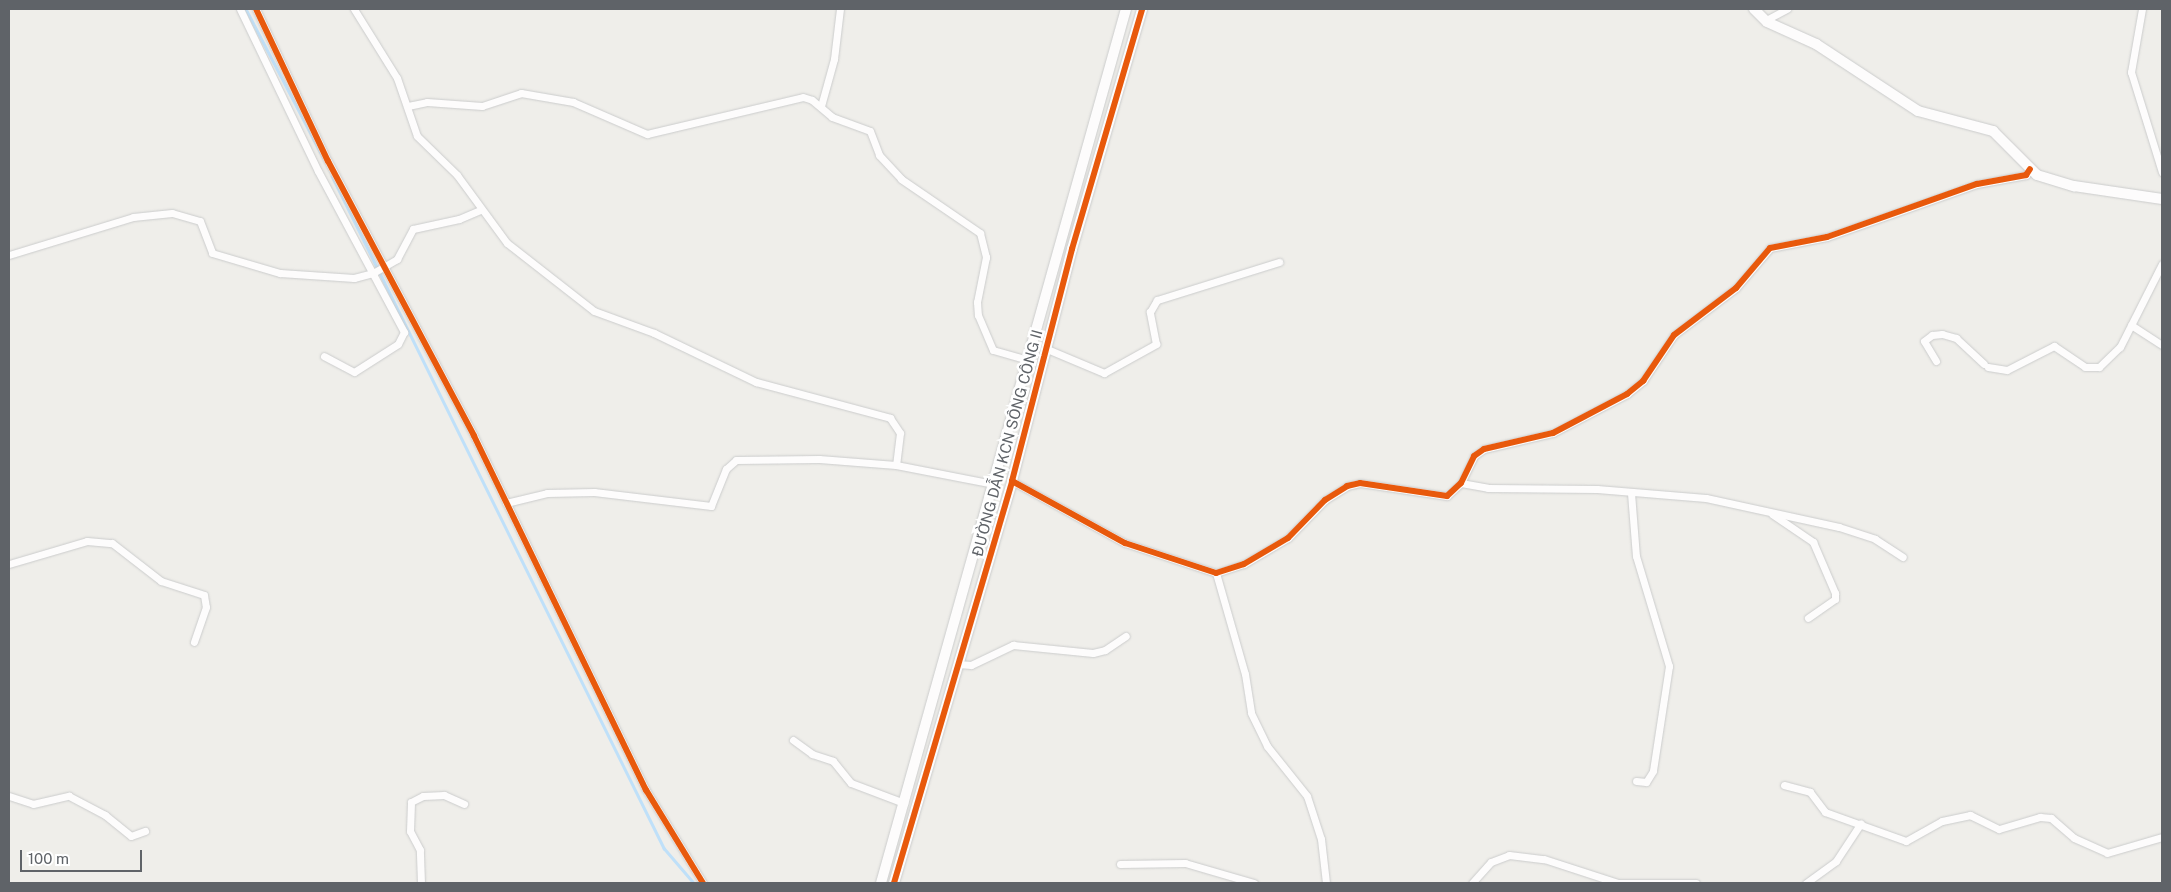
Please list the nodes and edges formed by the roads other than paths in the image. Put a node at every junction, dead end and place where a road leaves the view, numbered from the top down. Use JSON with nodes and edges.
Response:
{"nodes":[{"id":1,"x":240,"y":9,"type":"edge"},
{"id":2,"x":256,"y":9,"type":"edge"},
{"id":3,"x":354,"y":9,"type":"edge"},
{"id":4,"x":840,"y":9,"type":"edge"},
{"id":5,"x":1126,"y":9,"type":"edge"},
{"id":6,"x":1142,"y":9,"type":"edge"},
{"id":7,"x":1754,"y":9,"type":"edge"},
{"id":8,"x":1787,"y":9,"type":"edge"},
{"id":9,"x":2142,"y":9,"type":"edge"},
{"id":10,"x":1766,"y":20,"type":"junction"},
{"id":11,"x":408,"y":106,"type":"junction"},
{"id":12,"x":821,"y":106,"type":"junction"},
{"id":13,"x":2030,"y":169,"type":"junction"},
{"id":14,"x":2162,"y":172,"type":"edge"},
{"id":15,"x":2162,"y":199,"type":"edge"},
{"id":16,"x":480,"y":210,"type":"junction"},
{"id":17,"x":9,"y":255,"type":"edge"},
{"id":18,"x":1279,"y":262,"type":"dead end"},
{"id":19,"x":2162,"y":264,"type":"edge"},
{"id":20,"x":379,"y":270,"type":"junction"},
{"id":21,"x":2131,"y":325,"type":"junction"},
{"id":22,"x":2162,"y":344,"type":"edge"},
{"id":23,"x":1047,"y":349,"type":"junction"},
{"id":24,"x":324,"y":356,"type":"dead end"},
{"id":25,"x":1028,"y":360,"type":"junction"},
{"id":26,"x":1936,"y":362,"type":"dead end"},
{"id":27,"x":896,"y":466,"type":"junction"},
{"id":28,"x":1012,"y":481,"type":"junction"},
{"id":29,"x":1460,"y":483,"type":"junction"},
{"id":30,"x":994,"y":484,"type":"junction"},
{"id":31,"x":1631,"y":493,"type":"junction"},
{"id":32,"x":506,"y":503,"type":"junction"},
{"id":33,"x":1765,"y":510,"type":"junction"},
{"id":34,"x":1903,"y":557,"type":"dead end"},
{"id":35,"x":9,"y":564,"type":"edge"},
{"id":36,"x":1216,"y":573,"type":"junction"},
{"id":37,"x":1808,"y":618,"type":"dead end"},
{"id":38,"x":955,"y":624,"type":"junction"},
{"id":39,"x":968,"y":628,"type":"junction"},
{"id":40,"x":1126,"y":636,"type":"dead end"},
{"id":41,"x":194,"y":642,"type":"dead end"},
{"id":42,"x":958,"y":664,"type":"junction"},
{"id":43,"x":793,"y":740,"type":"dead end"},
{"id":44,"x":1636,"y":781,"type":"dead end"},
{"id":45,"x":1784,"y":785,"type":"dead end"},
{"id":46,"x":9,"y":796,"type":"edge"},
{"id":47,"x":904,"y":803,"type":"junction"},
{"id":48,"x":464,"y":804,"type":"dead end"},
{"id":49,"x":1861,"y":823,"type":"junction"},
{"id":50,"x":145,"y":831,"type":"dead end"},
{"id":51,"x":2162,"y":837,"type":"edge"},
{"id":52,"x":1120,"y":864,"type":"dead end"},
{"id":53,"x":420,"y":883,"type":"edge"},
{"id":54,"x":703,"y":883,"type":"edge"},
{"id":55,"x":881,"y":883,"type":"edge"},
{"id":56,"x":894,"y":883,"type":"edge"},
{"id":57,"x":1254,"y":883,"type":"edge"},
{"id":58,"x":1326,"y":883,"type":"edge"},
{"id":59,"x":1472,"y":883,"type":"edge"},
{"id":60,"x":1696,"y":883,"type":"edge"},
{"id":61,"x":1806,"y":883,"type":"edge"}],
"edges":[{"from":1,"to":20,"type":"street"},
{"from":2,"to":20,"type":"street"},
{"from":3,"to":11,"type":"street"},
{"from":4,"to":12,"type":"street"},
{"from":5,"to":25,"type":"street","name":"ĐƯỜNG DẪN KCN SÔNG CÔNG II"},
{"from":6,"to":23,"type":"street","name":"ĐƯỜNG DẪN KCN SÔNG CÔNG II"},
{"from":7,"to":10,"type":"street"},
{"from":8,"to":10,"type":"street"},
{"from":9,"to":14,"type":"street"},
{"from":10,"to":13,"type":"street"},
{"from":11,"to":12,"type":"street"},
{"from":11,"to":16,"type":"street"},
{"from":12,"to":25,"type":"street"},
{"from":13,"to":15,"type":"street"},
{"from":13,"to":29,"type":"street"},
{"from":16,"to":20,"type":"street"},
{"from":16,"to":27,"type":"street"},
{"from":17,"to":20,"type":"street"},
{"from":18,"to":23,"type":"street"},
{"from":19,"to":21,"type":"street"},
{"from":20,"to":24,"type":"street"},
{"from":20,"to":32,"type":"street"},
{"from":21,"to":22,"type":"street"},
{"from":21,"to":26,"type":"street"},
{"from":23,"to":28,"type":"street","name":"ĐƯỜNG DẪN KCN SÔNG CÔNG II"},
{"from":25,"to":30,"type":"street","name":"ĐƯỜNG DẪN KCN SÔNG CÔNG II"},
{"from":27,"to":30,"type":"street"},
{"from":27,"to":32,"type":"street"},
{"from":28,"to":36,"type":"street"},
{"from":28,"to":39,"type":"street","name":"ĐƯỜNG DẪN KCN SÔNG CÔNG II"},
{"from":29,"to":31,"type":"street"},
{"from":29,"to":36,"type":"street"},
{"from":30,"to":38,"type":"street","name":"ĐƯỜNG DẪN KCN SÔNG CÔNG II"},
{"from":31,"to":33,"type":"street"},
{"from":31,"to":44,"type":"street"},
{"from":32,"to":54,"type":"street"},
{"from":33,"to":34,"type":"street"},
{"from":33,"to":37,"type":"street"},
{"from":35,"to":41,"type":"street"},
{"from":36,"to":58,"type":"street"},
{"from":38,"to":39,"type":"street"},
{"from":38,"to":47,"type":"street","name":"ĐƯỜNG DẪN KCN SÔNG CÔNG II"},
{"from":39,"to":42,"type":"street","name":"ĐƯỜNG DẪN KCN SÔNG CÔNG II"},
{"from":40,"to":42,"type":"street"},
{"from":42,"to":56,"type":"street","name":"ĐƯỜNG DẪN KCN SÔNG CÔNG II"},
{"from":43,"to":47,"type":"street"},
{"from":45,"to":49,"type":"street"},
{"from":46,"to":50,"type":"street"},
{"from":47,"to":55,"type":"street","name":"ĐƯỜNG DẪN KCN SÔNG CÔNG II"},
{"from":48,"to":53,"type":"street"},
{"from":49,"to":51,"type":"street"},
{"from":49,"to":61,"type":"street"},
{"from":52,"to":57,"type":"street"},
{"from":59,"to":60,"type":"street"}]}
